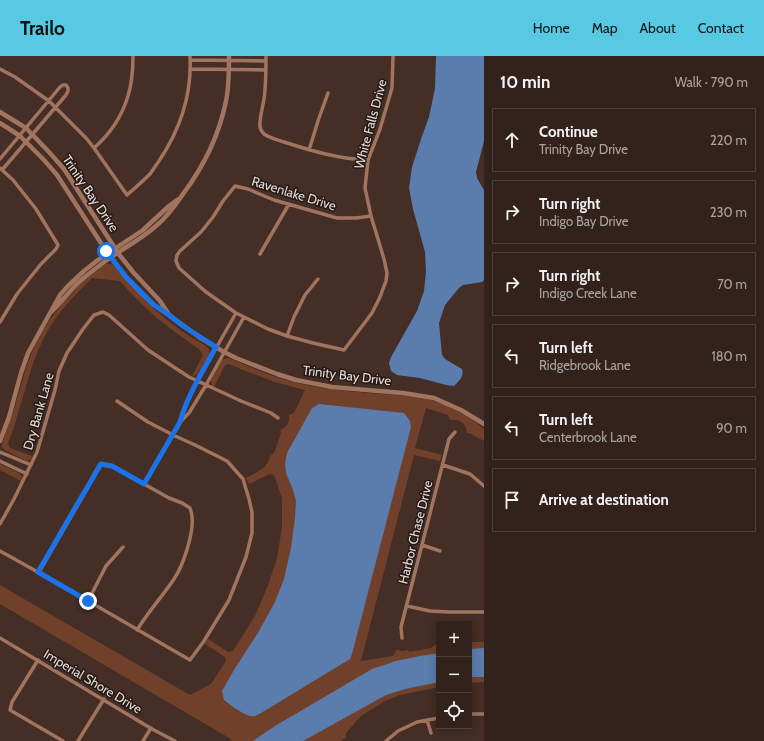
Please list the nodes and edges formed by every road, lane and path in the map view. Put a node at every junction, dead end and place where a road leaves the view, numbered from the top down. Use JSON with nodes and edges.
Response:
{"nodes":[{"id":1,"x":133,"y":56,"type":"edge"},
{"id":2,"x":393,"y":56,"type":"edge"},
{"id":3,"x":190,"y":58,"type":"edge"},
{"id":4,"x":229,"y":58,"type":"edge"},
{"id":5,"x":266,"y":58,"type":"edge"},
{"id":6,"x":0,"y":69,"type":"edge"},
{"id":7,"x":191,"y":69,"type":"junction"},
{"id":8,"x":229,"y":70,"type":"junction"},
{"id":9,"x":266,"y":70,"type":"junction"},
{"id":10,"x":328,"y":94,"type":"dead end"},
{"id":11,"x":49,"y":101,"type":"junction"},
{"id":12,"x":55,"y":107,"type":"junction"},
{"id":13,"x":0,"y":112,"type":"edge"},
{"id":14,"x":0,"y":123,"type":"edge"},
{"id":15,"x":26,"y":128,"type":"junction"},
{"id":16,"x":32,"y":134,"type":"junction"},
{"id":17,"x":20,"y":136,"type":"junction"},
{"id":18,"x":26,"y":142,"type":"junction"},
{"id":19,"x":94,"y":148,"type":"junction"},
{"id":20,"x":309,"y":150,"type":"junction"},
{"id":21,"x":0,"y":159,"type":"edge"},
{"id":22,"x":368,"y":160,"type":"junction"},
{"id":23,"x":1,"y":169,"type":"edge"},
{"id":24,"x":289,"y":204,"type":"junction"},
{"id":25,"x":371,"y":216,"type":"junction"},
{"id":26,"x":117,"y":251,"type":"junction"},
{"id":27,"x":260,"y":254,"type":"dead end"},
{"id":28,"x":110,"y":256,"type":"junction"},
{"id":29,"x":318,"y":279,"type":"dead end"},
{"id":30,"x":236,"y":313,"type":"junction"},
{"id":31,"x":169,"y":315,"type":"junction"},
{"id":32,"x":244,"y":317,"type":"junction"},
{"id":33,"x":0,"y":322,"type":"edge"},
{"id":34,"x":287,"y":336,"type":"junction"},
{"id":35,"x":216,"y":347,"type":"junction"},
{"id":36,"x":224,"y":352,"type":"junction"},
{"id":37,"x":198,"y":380,"type":"junction"},
{"id":38,"x":206,"y":384,"type":"junction"},
{"id":39,"x":117,"y":401,"type":"dead end"},
{"id":40,"x":278,"y":418,"type":"dead end"},
{"id":41,"x":180,"y":422,"type":"junction"},
{"id":42,"x":484,"y":424,"type":"edge"},
{"id":43,"x":455,"y":432,"type":"dead end"},
{"id":44,"x":173,"y":435,"type":"junction"},
{"id":45,"x":0,"y":441,"type":"edge"},
{"id":46,"x":0,"y":452,"type":"edge"},
{"id":47,"x":0,"y":461,"type":"edge"},
{"id":48,"x":32,"y":465,"type":"junction"},
{"id":49,"x":443,"y":465,"type":"junction"},
{"id":50,"x":27,"y":474,"type":"junction"},
{"id":51,"x":144,"y":484,"type":"junction"},
{"id":52,"x":484,"y":486,"type":"edge"},
{"id":53,"x":0,"y":524,"type":"edge"},
{"id":54,"x":422,"y":545,"type":"junction"},
{"id":55,"x":123,"y":547,"type":"dead end"},
{"id":56,"x":0,"y":551,"type":"edge"},
{"id":57,"x":440,"y":551,"type":"dead end"},
{"id":58,"x":38,"y":572,"type":"junction"},
{"id":59,"x":88,"y":601,"type":"junction"},
{"id":60,"x":407,"y":606,"type":"junction"},
{"id":61,"x":484,"y":612,"type":"edge"},
{"id":62,"x":137,"y":630,"type":"junction"},
{"id":63,"x":0,"y":638,"type":"edge"},
{"id":64,"x":402,"y":638,"type":"dead end"},
{"id":65,"x":38,"y":660,"type":"junction"},
{"id":66,"x":104,"y":699,"type":"junction"},
{"id":67,"x":472,"y":714,"type":"edge"},
{"id":68,"x":484,"y":714,"type":"edge"},
{"id":69,"x":436,"y":719,"type":"edge"},
{"id":70,"x":428,"y":720,"type":"junction"},
{"id":71,"x":150,"y":728,"type":"junction"},
{"id":72,"x":431,"y":733,"type":"dead end"},
{"id":73,"x":63,"y":741,"type":"edge"},
{"id":74,"x":78,"y":741,"type":"edge"},
{"id":75,"x":143,"y":741,"type":"edge"},
{"id":76,"x":175,"y":741,"type":"edge"},
{"id":77,"x":386,"y":741,"type":"edge"}],
"edges":[{"from":1,"to":19,"type":"street"},
{"from":2,"to":22,"type":"street","name":"White Falls Drive"},
{"from":3,"to":4,"type":"street"},
{"from":3,"to":7,"type":"street"},
{"from":4,"to":5,"type":"street"},
{"from":4,"to":8,"type":"street"},
{"from":5,"to":9,"type":"street"},
{"from":6,"to":11,"type":"street"},
{"from":7,"to":8,"type":"street"},
{"from":7,"to":19,"type":"street"},
{"from":8,"to":9,"type":"street"},
{"from":8,"to":26,"type":"street"},
{"from":9,"to":20,"type":"street"},
{"from":10,"to":20,"type":"street"},
{"from":11,"to":12,"type":"street"},
{"from":11,"to":12,"type":"street"},
{"from":11,"to":15,"type":"street"},
{"from":12,"to":16,"type":"street"},
{"from":12,"to":19,"type":"street"},
{"from":13,"to":15,"type":"street","name":"Trinity Bay Drive"},
{"from":14,"to":17,"type":"street","name":"Trinity Bay Drive"},
{"from":15,"to":16,"type":"street","name":"Trinity Bay Drive"},
{"from":15,"to":17,"type":"street"},
{"from":16,"to":18,"type":"street"},
{"from":16,"to":26,"type":"street","name":"Trinity Bay Drive"},
{"from":17,"to":18,"type":"street","name":"Trinity Bay Drive"},
{"from":17,"to":21,"type":"street"},
{"from":18,"to":23,"type":"street"},
{"from":18,"to":28,"type":"street","name":"Trinity Bay Drive"},
{"from":20,"to":22,"type":"street"},
{"from":22,"to":25,"type":"street","name":"White Falls Drive"},
{"from":23,"to":33,"type":"street"},
{"from":24,"to":25,"type":"street","name":"Ravenlake Drive"},
{"from":24,"to":27,"type":"street"},
{"from":24,"to":30,"type":"street","name":"Ravenlake Drive"},
{"from":25,"to":34,"type":"street","name":"White Falls Drive"},
{"from":26,"to":28,"type":"street"},
{"from":26,"to":31,"type":"street","name":"Trinity Bay Drive"},
{"from":28,"to":31,"type":"street","name":"Trinity Bay Drive"},
{"from":28,"to":45,"type":"street"},
{"from":29,"to":34,"type":"street"},
{"from":30,"to":32,"type":"street"},
{"from":30,"to":35,"type":"street"},
{"from":31,"to":35,"type":"street","name":"Trinity Bay Drive"},
{"from":32,"to":34,"type":"street"},
{"from":32,"to":36,"type":"street"},
{"from":35,"to":36,"type":"street","name":"Trinity Bay Drive"},
{"from":35,"to":37,"type":"street"},
{"from":36,"to":38,"type":"street"},
{"from":36,"to":42,"type":"street","name":"Trinity Bay Drive"},
{"from":37,"to":38,"type":"street"},
{"from":37,"to":41,"type":"street"},
{"from":37,"to":48,"type":"street","name":"Dry Bank Lane"},
{"from":38,"to":40,"type":"street"},
{"from":38,"to":41,"type":"street"},
{"from":39,"to":44,"type":"street"},
{"from":41,"to":44,"type":"street"},
{"from":43,"to":49,"type":"street","name":"Harbor Chase Drive"},
{"from":44,"to":51,"type":"street"},
{"from":44,"to":62,"type":"street"},
{"from":46,"to":48,"type":"street"},
{"from":47,"to":50,"type":"street"},
{"from":48,"to":50,"type":"street","name":"Dry Bank Lane"},
{"from":49,"to":52,"type":"street"},
{"from":49,"to":54,"type":"street","name":"Harbor Chase Drive"},
{"from":50,"to":53,"type":"street","name":"Dry Bank Lane"},
{"from":51,"to":58,"type":"street"},
{"from":51,"to":62,"type":"street"},
{"from":54,"to":57,"type":"street"},
{"from":54,"to":60,"type":"street","name":"Harbor Chase Drive"},
{"from":55,"to":59,"type":"street"},
{"from":56,"to":58,"type":"street"},
{"from":58,"to":59,"type":"street"},
{"from":59,"to":62,"type":"street"},
{"from":60,"to":61,"type":"street"},
{"from":60,"to":64,"type":"street","name":"Harbor Chase Drive"},
{"from":63,"to":65,"type":"street","name":"Imperial Shore Drive"},
{"from":65,"to":66,"type":"street","name":"Imperial Shore Drive"},
{"from":65,"to":73,"type":"street"},
{"from":66,"to":71,"type":"street","name":"Imperial Shore Drive"},
{"from":66,"to":74,"type":"street"},
{"from":67,"to":68,"type":"street"},
{"from":69,"to":70,"type":"street"},
{"from":70,"to":72,"type":"street"},
{"from":70,"to":77,"type":"street"},
{"from":71,"to":75,"type":"street"},
{"from":71,"to":76,"type":"street","name":"Imperial Shore Drive"}]}
